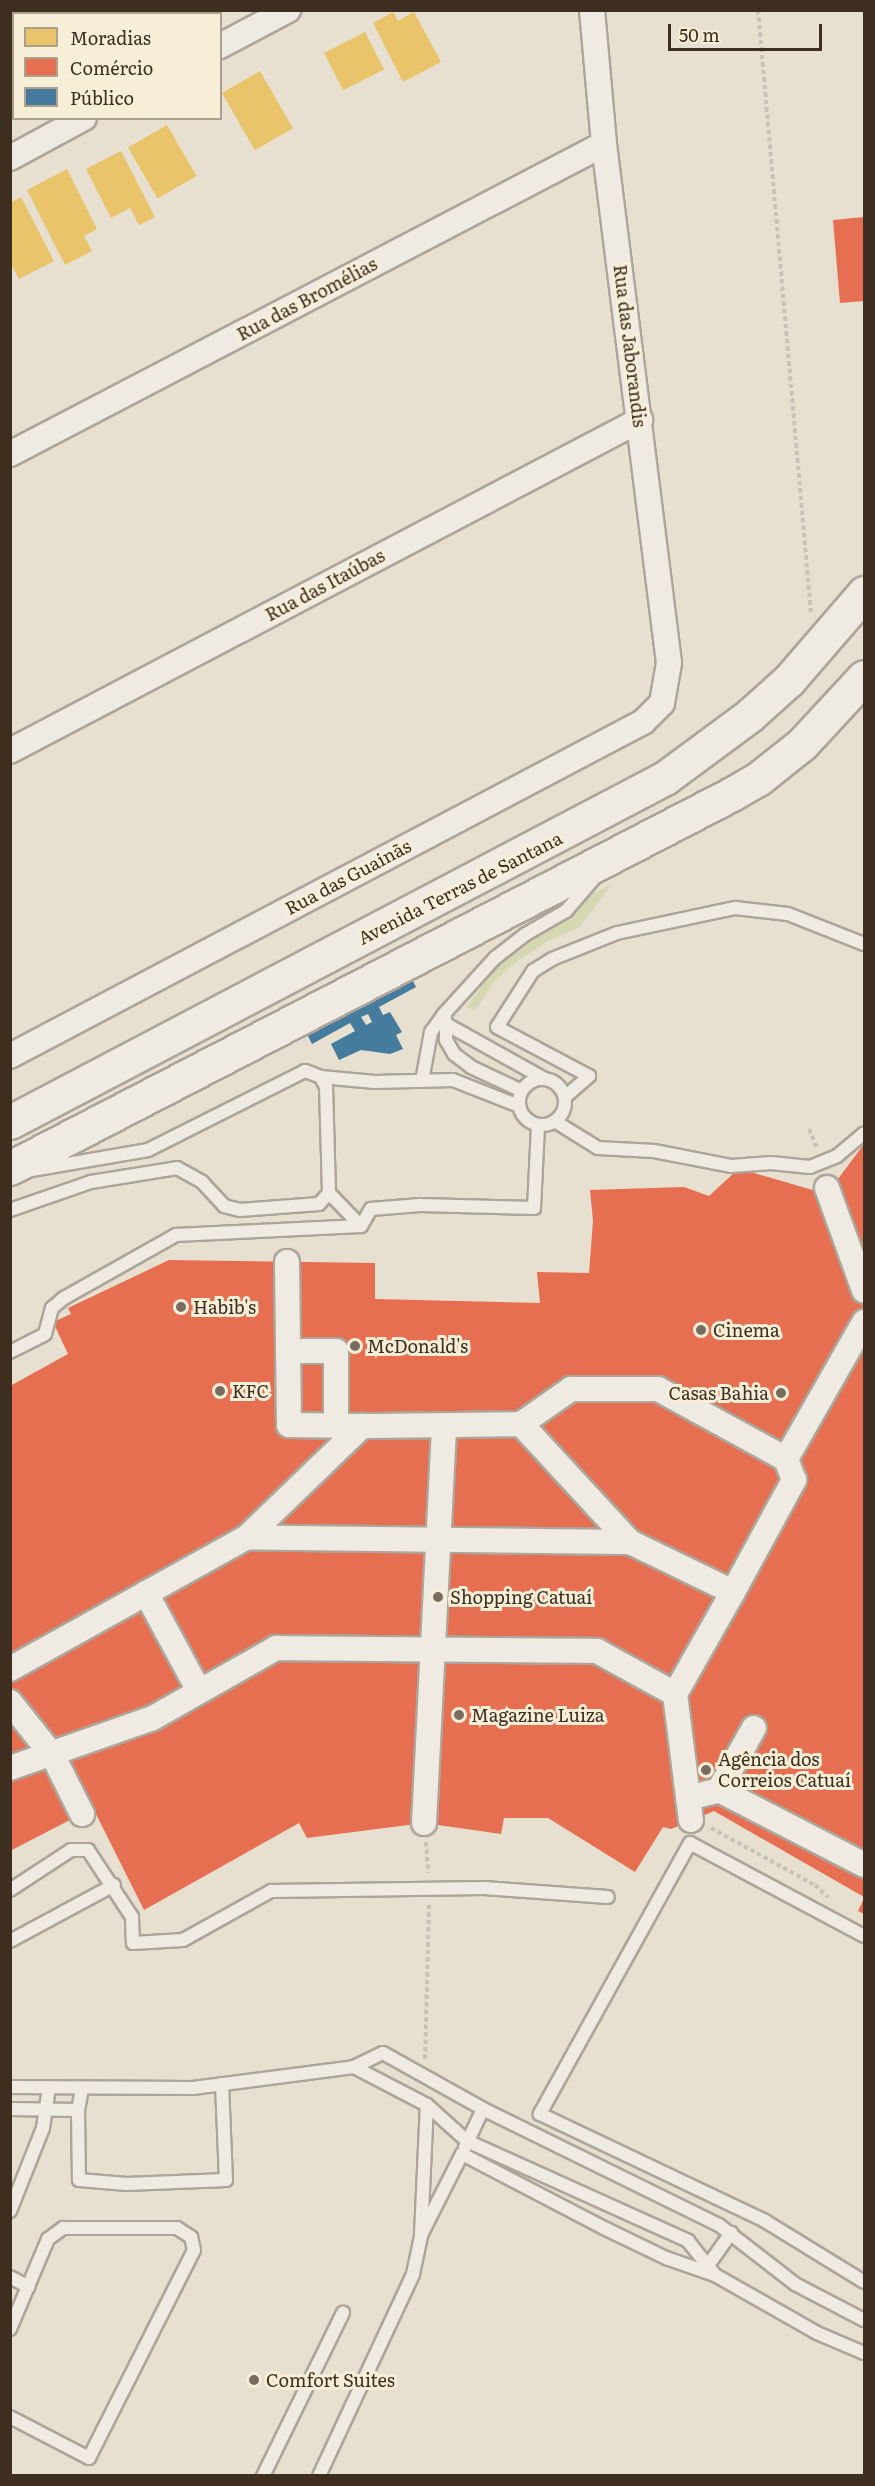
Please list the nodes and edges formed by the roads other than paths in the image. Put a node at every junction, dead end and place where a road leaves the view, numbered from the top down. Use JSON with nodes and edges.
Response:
{"nodes":[{"id":1,"x":288,"y":10,"type":"edge"},
{"id":2,"x":592,"y":10,"type":"edge"},
{"id":3,"x":222,"y":45,"type":"edge"},
{"id":4,"x":80,"y":120,"type":"edge"},
{"id":5,"x":604,"y":144,"type":"junction"},
{"id":6,"x":10,"y":158,"type":"edge"},
{"id":7,"x":640,"y":420,"type":"junction"},
{"id":8,"x":10,"y":454,"type":"edge"},
{"id":9,"x":864,"y":593,"type":"edge"},
{"id":10,"x":864,"y":677,"type":"edge"},
{"id":11,"x":667,"y":681,"type":"joint"},
{"id":12,"x":10,"y":751,"type":"edge"},
{"id":13,"x":610,"y":857,"type":"junction"},
{"id":14,"x":864,"y":944,"type":"edge"},
{"id":15,"x":445,"y":1019,"type":"junction"},
{"id":16,"x":10,"y":1056,"type":"edge"},
{"id":17,"x":321,"y":1077,"type":"junction"},
{"id":18,"x":545,"y":1079,"type":"junction"},
{"id":19,"x":422,"y":1081,"type":"junction"},
{"id":20,"x":522,"y":1090,"type":"junction"},
{"id":21,"x":565,"y":1097,"type":"junction"},
{"id":22,"x":519,"y":1106,"type":"junction"},
{"id":23,"x":10,"y":1122,"type":"edge"},
{"id":24,"x":556,"y":1122,"type":"junction"},
{"id":25,"x":538,"y":1126,"type":"junction"},
{"id":26,"x":864,"y":1133,"type":"edge"},
{"id":27,"x":10,"y":1168,"type":"edge"},
{"id":28,"x":10,"y":1173,"type":"edge"},
{"id":29,"x":827,"y":1188,"type":"dead end"},
{"id":30,"x":329,"y":1193,"type":"junction"},
{"id":31,"x":10,"y":1210,"type":"edge"},
{"id":32,"x":361,"y":1226,"type":"junction"},
{"id":33,"x":287,"y":1262,"type":"dead end"},
{"id":34,"x":864,"y":1290,"type":"edge"},
{"id":35,"x":864,"y":1322,"type":"edge"},
{"id":36,"x":289,"y":1351,"type":"junction"},
{"id":37,"x":10,"y":1352,"type":"edge"},
{"id":38,"x":521,"y":1424,"type":"junction"},
{"id":39,"x":336,"y":1425,"type":"junction"},
{"id":40,"x":362,"y":1426,"type":"junction"},
{"id":41,"x":444,"y":1426,"type":"junction"},
{"id":42,"x":786,"y":1459,"type":"junction"},
{"id":43,"x":247,"y":1537,"type":"junction"},
{"id":44,"x":439,"y":1539,"type":"junction"},
{"id":45,"x":630,"y":1542,"type":"junction"},
{"id":46,"x":733,"y":1592,"type":"junction"},
{"id":47,"x":146,"y":1593,"type":"junction"},
{"id":48,"x":435,"y":1650,"type":"junction"},
{"id":49,"x":10,"y":1669,"type":"edge"},
{"id":50,"x":199,"y":1692,"type":"junction"},
{"id":51,"x":675,"y":1694,"type":"junction"},
{"id":52,"x":10,"y":1702,"type":"edge"},
{"id":53,"x":754,"y":1728,"type":"dead end"},
{"id":54,"x":52,"y":1756,"type":"junction"},
{"id":55,"x":10,"y":1768,"type":"edge"},
{"id":56,"x":719,"y":1790,"type":"junction"},
{"id":57,"x":82,"y":1814,"type":"dead end"},
{"id":58,"x":424,"y":1823,"type":"road end"},
{"id":59,"x":864,"y":1865,"type":"edge"},
{"id":60,"x":114,"y":1886,"type":"junction"},
{"id":61,"x":10,"y":1890,"type":"edge"},
{"id":62,"x":608,"y":1897,"type":"dead end"},
{"id":63,"x":864,"y":1936,"type":"edge"},
{"id":64,"x":11,"y":1940,"type":"edge"},
{"id":65,"x":354,"y":2067,"type":"junction"},
{"id":66,"x":222,"y":2084,"type":"junction"},
{"id":67,"x":10,"y":2087,"type":"edge"},
{"id":68,"x":49,"y":2088,"type":"junction"},
{"id":69,"x":82,"y":2088,"type":"junction"},
{"id":70,"x":427,"y":2105,"type":"junction"},
{"id":71,"x":45,"y":2107,"type":"junction"},
{"id":72,"x":10,"y":2109,"type":"edge"},
{"id":73,"x":483,"y":2109,"type":"junction"},
{"id":74,"x":78,"y":2110,"type":"junction"},
{"id":75,"x":467,"y":2141,"type":"junction"},
{"id":76,"x":462,"y":2154,"type":"junction"},
{"id":77,"x":10,"y":2211,"type":"edge"},
{"id":78,"x":731,"y":2233,"type":"junction"},
{"id":79,"x":421,"y":2235,"type":"junction"},
{"id":80,"x":709,"y":2271,"type":"junction"},
{"id":81,"x":10,"y":2277,"type":"edge"},
{"id":82,"x":864,"y":2282,"type":"edge"},
{"id":83,"x":29,"y":2287,"type":"junction"},
{"id":84,"x":343,"y":2313,"type":"dead end"},
{"id":85,"x":864,"y":2320,"type":"edge"},
{"id":86,"x":10,"y":2329,"type":"edge"},
{"id":87,"x":864,"y":2353,"type":"edge"},
{"id":88,"x":10,"y":2416,"type":"edge"},
{"id":89,"x":263,"y":2475,"type":"edge"},
{"id":90,"x":319,"y":2475,"type":"edge"}],
"edges":[{"from":1,"to":3,"type":"street"},
{"from":2,"to":5,"type":"street","name":"Rua das Jaborandis"},
{"from":4,"to":6,"type":"street"},
{"from":5,"to":7,"type":"street","name":"Rua das Jaborandis"},
{"from":5,"to":8,"type":"street","name":"Rua das Bromélias"},
{"from":7,"to":11,"type":"street","name":"Rua das Jaborandis"},
{"from":7,"to":12,"type":"street","name":"Rua das Itaúbas"},
{"from":9,"to":23,"type":"street","name":"Avenida Terras de Santana"},
{"from":10,"to":13,"type":"street"},
{"from":11,"to":16,"type":"street","name":"Rua das Guainãs"},
{"from":13,"to":15,"type":"lane"},
{"from":13,"to":27,"type":"street"},
{"from":14,"to":21,"type":"lane"},
{"from":15,"to":18,"type":"lane"},
{"from":15,"to":19,"type":"lane"},
{"from":15,"to":20,"type":"lane"},
{"from":17,"to":19,"type":"lane"},
{"from":17,"to":28,"type":"lane"},
{"from":17,"to":30,"type":"lane"},
{"from":18,"to":20,"type":"lane"},
{"from":18,"to":21,"type":"lane"},
{"from":19,"to":22,"type":"lane"},
{"from":20,"to":22,"type":"lane"},
{"from":21,"to":24,"type":"lane"},
{"from":22,"to":25,"type":"lane"},
{"from":24,"to":25,"type":"lane"},
{"from":24,"to":26,"type":"lane"},
{"from":25,"to":32,"type":"lane"},
{"from":29,"to":34,"type":"street"},
{"from":30,"to":31,"type":"lane"},
{"from":30,"to":32,"type":"lane"},
{"from":32,"to":37,"type":"lane"},
{"from":33,"to":36,"type":"street"},
{"from":35,"to":42,"type":"street"},
{"from":36,"to":39,"type":"street"},
{"from":36,"to":39,"type":"street"},
{"from":38,"to":41,"type":"street"},
{"from":38,"to":42,"type":"street"},
{"from":38,"to":45,"type":"street"},
{"from":39,"to":40,"type":"street"},
{"from":40,"to":41,"type":"street"},
{"from":40,"to":43,"type":"street"},
{"from":41,"to":44,"type":"street"},
{"from":42,"to":46,"type":"street"},
{"from":43,"to":44,"type":"street"},
{"from":43,"to":47,"type":"street"},
{"from":44,"to":45,"type":"street"},
{"from":44,"to":48,"type":"street"},
{"from":45,"to":46,"type":"street"},
{"from":46,"to":51,"type":"street"},
{"from":47,"to":49,"type":"street"},
{"from":47,"to":50,"type":"street"},
{"from":48,"to":50,"type":"street"},
{"from":48,"to":51,"type":"street"},
{"from":48,"to":58,"type":"street"},
{"from":50,"to":54,"type":"street"},
{"from":51,"to":56,"type":"street"},
{"from":52,"to":54,"type":"street"},
{"from":53,"to":56,"type":"street"},
{"from":54,"to":55,"type":"street"},
{"from":54,"to":57,"type":"street"},
{"from":56,"to":59,"type":"street"},
{"from":60,"to":61,"type":"lane"},
{"from":60,"to":62,"type":"lane"},
{"from":60,"to":64,"type":"lane"},
{"from":63,"to":82,"type":"lane"},
{"from":65,"to":66,"type":"lane"},
{"from":65,"to":70,"type":"lane"},
{"from":65,"to":73,"type":"lane"},
{"from":66,"to":69,"type":"lane"},
{"from":66,"to":74,"type":"lane"},
{"from":67,"to":68,"type":"lane"},
{"from":68,"to":69,"type":"lane"},
{"from":68,"to":71,"type":"lane"},
{"from":69,"to":74,"type":"lane"},
{"from":70,"to":75,"type":"lane"},
{"from":70,"to":79,"type":"lane"},
{"from":71,"to":72,"type":"lane"},
{"from":71,"to":74,"type":"lane"},
{"from":71,"to":77,"type":"lane"},
{"from":73,"to":75,"type":"lane"},
{"from":73,"to":78,"type":"lane"},
{"from":75,"to":76,"type":"lane"},
{"from":75,"to":80,"type":"lane"},
{"from":76,"to":79,"type":"lane"},
{"from":76,"to":80,"type":"lane"},
{"from":78,"to":80,"type":"lane"},
{"from":78,"to":85,"type":"lane"},
{"from":79,"to":90,"type":"lane"},
{"from":80,"to":87,"type":"lane"},
{"from":81,"to":83,"type":"lane"},
{"from":83,"to":86,"type":"lane"},
{"from":83,"to":88,"type":"lane"},
{"from":84,"to":89,"type":"lane"}]}
